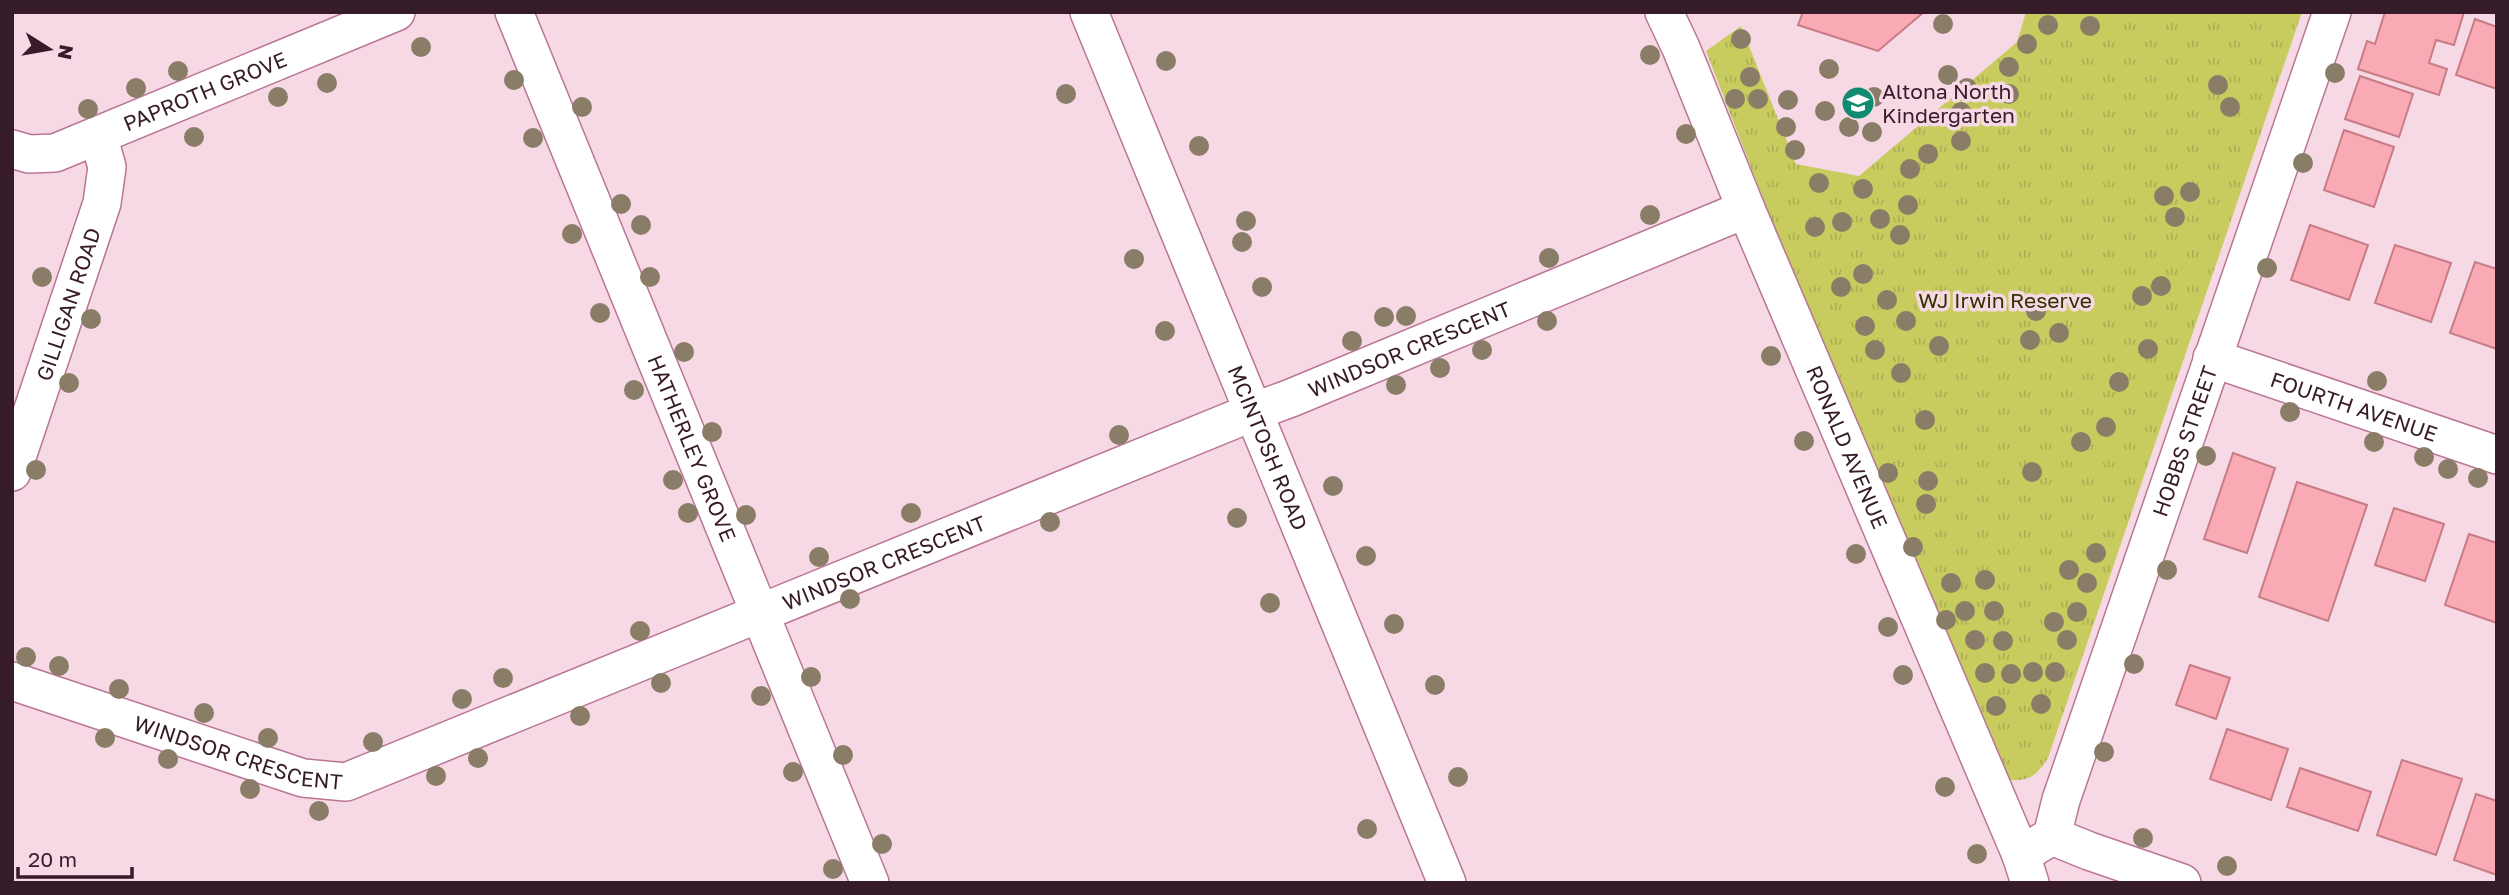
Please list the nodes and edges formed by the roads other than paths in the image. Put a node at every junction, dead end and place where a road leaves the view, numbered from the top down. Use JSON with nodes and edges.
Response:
{"nodes":[{"id":1,"x":396,"y":12,"type":"edge"},
{"id":2,"x":514,"y":12,"type":"edge"},
{"id":3,"x":1089,"y":12,"type":"edge"},
{"id":4,"x":1664,"y":12,"type":"edge"},
{"id":5,"x":2332,"y":12,"type":"edge"},
{"id":6,"x":98,"y":135,"type":"junction"},
{"id":7,"x":12,"y":149,"type":"edge"},
{"id":8,"x":1746,"y":209,"type":"junction"},
{"id":9,"x":2212,"y":358,"type":"junction"},
{"id":10,"x":1253,"y":411,"type":"junction"},
{"id":11,"x":2497,"y":455,"type":"edge"},
{"id":12,"x":12,"y":472,"type":"edge"},
{"id":13,"x":761,"y":613,"type":"junction"},
{"id":14,"x":12,"y":681,"type":"edge"},
{"id":15,"x":2052,"y":836,"type":"junction"},
{"id":16,"x":2025,"y":869,"type":"edge"},
{"id":17,"x":870,"y":883,"type":"edge"},
{"id":18,"x":1447,"y":883,"type":"edge"},
{"id":19,"x":2182,"y":883,"type":"edge"}],
"edges":[{"from":1,"to":6,"type":"street","name":"PAPROTH GROVE"},
{"from":2,"to":13,"type":"street","name":"HATHERLEY GROVE"},
{"from":3,"to":10,"type":"street","name":"MCINTOSH ROAD"},
{"from":4,"to":8,"type":"street","name":"RONALD AVENUE"},
{"from":5,"to":9,"type":"street","name":"HOBBS STREET"},
{"from":6,"to":7,"type":"street","name":"PAPROTH GROVE"},
{"from":6,"to":12,"type":"street","name":"GILLIGAN ROAD"},
{"from":8,"to":10,"type":"street","name":"WINDSOR CRESCENT"},
{"from":8,"to":16,"type":"street","name":"RONALD AVENUE"},
{"from":9,"to":11,"type":"street","name":"FOURTH AVENUE"},
{"from":9,"to":15,"type":"street","name":"HOBBS STREET"},
{"from":10,"to":13,"type":"street","name":"WINDSOR CRESCENT"},
{"from":10,"to":18,"type":"street","name":"MCINTOSH ROAD"},
{"from":13,"to":14,"type":"street","name":"WINDSOR CRESCENT"},
{"from":13,"to":17,"type":"street","name":"HATHERLEY GROVE"},
{"from":15,"to":16,"type":"street"},
{"from":15,"to":19,"type":"street"}]}
